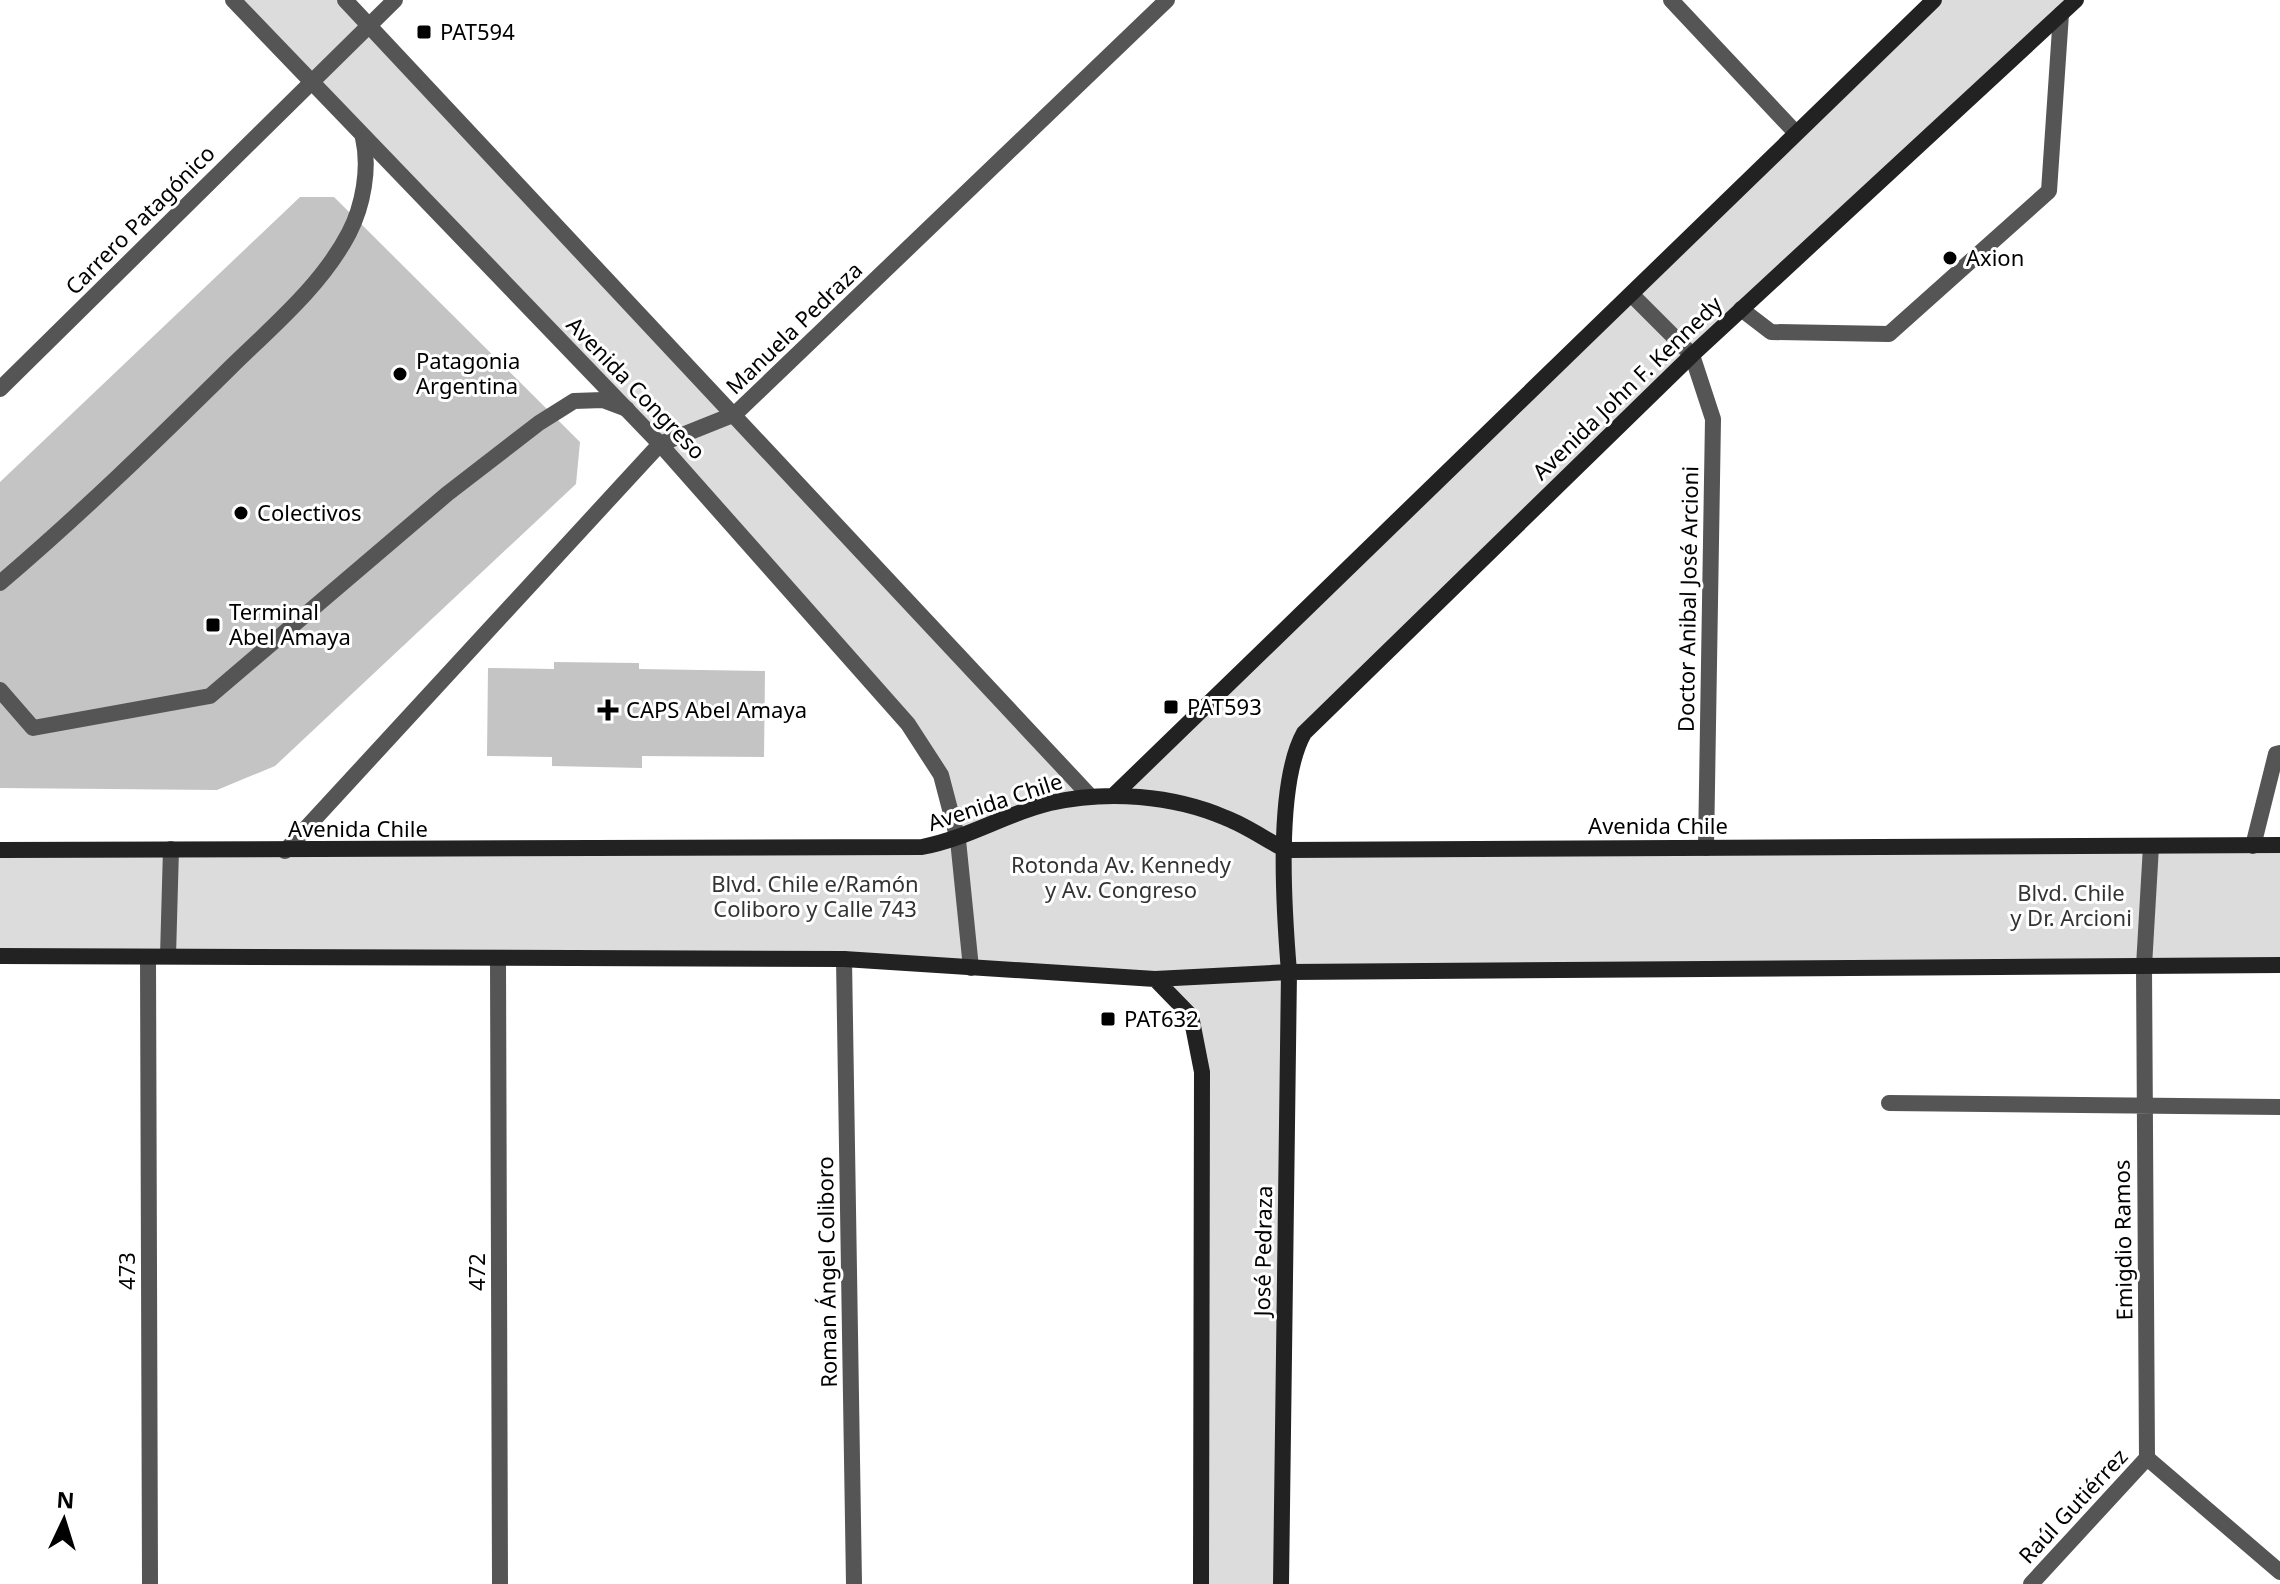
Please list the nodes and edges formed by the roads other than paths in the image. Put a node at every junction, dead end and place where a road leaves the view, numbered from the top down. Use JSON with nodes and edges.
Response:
{"nodes":[{"id":1,"x":233,"y":0,"type":"edge"},
{"id":2,"x":345,"y":0,"type":"edge"},
{"id":3,"x":395,"y":0,"type":"edge"},
{"id":4,"x":1167,"y":0,"type":"edge"},
{"id":5,"x":1671,"y":0,"type":"edge"},
{"id":6,"x":1934,"y":0,"type":"edge"},
{"id":7,"x":2076,"y":0,"type":"edge"},
{"id":8,"x":2061,"y":14,"type":"junction"},
{"id":9,"x":368,"y":25,"type":"junction"},
{"id":10,"x":310,"y":81,"type":"junction"},
{"id":11,"x":1796,"y":133,"type":"junction"},
{"id":12,"x":363,"y":138,"type":"junction"},
{"id":13,"x":1632,"y":295,"type":"junction"},
{"id":14,"x":1741,"y":309,"type":"junction"},
{"id":15,"x":1692,"y":355,"type":"junction"},
{"id":16,"x":0,"y":389,"type":"edge"},
{"id":17,"x":627,"y":409,"type":"junction"},
{"id":18,"x":735,"y":414,"type":"junction"},
{"id":19,"x":660,"y":444,"type":"junction"},
{"id":20,"x":0,"y":583,"type":"edge"},
{"id":21,"x":0,"y":690,"type":"edge"},
{"id":22,"x":2280,"y":753,"type":"edge"},
{"id":23,"x":1090,"y":796,"type":"junction"},
{"id":24,"x":1113,"y":796,"type":"junction"},
{"id":25,"x":958,"y":840,"type":"junction"},
{"id":26,"x":2280,"y":845,"type":"edge"},
{"id":27,"x":2151,"y":846,"type":"junction"},
{"id":28,"x":2253,"y":846,"type":"junction"},
{"id":29,"x":1706,"y":848,"type":"junction"},
{"id":30,"x":171,"y":849,"type":"junction"},
{"id":31,"x":0,"y":850,"type":"edge"},
{"id":32,"x":1286,"y":850,"type":"junction"},
{"id":33,"x":285,"y":851,"type":"junction"},
{"id":34,"x":1284,"y":918,"type":"joint"},
{"id":35,"x":0,"y":956,"type":"edge"},
{"id":36,"x":168,"y":956,"type":"junction"},
{"id":37,"x":148,"y":957,"type":"junction"},
{"id":38,"x":844,"y":959,"type":"junction"},
{"id":39,"x":498,"y":960,"type":"junction"},
{"id":40,"x":2280,"y":965,"type":"edge"},
{"id":41,"x":2144,"y":966,"type":"junction"},
{"id":42,"x":971,"y":968,"type":"junction"},
{"id":43,"x":1289,"y":972,"type":"junction"},
{"id":44,"x":1155,"y":979,"type":"junction"},
{"id":45,"x":1889,"y":1103,"type":"dead end"},
{"id":46,"x":2143,"y":1105,"type":"junction"},
{"id":47,"x":2280,"y":1107,"type":"edge"},
{"id":48,"x":2147,"y":1458,"type":"junction"},
{"id":49,"x":2280,"y":1572,"type":"edge"},
{"id":50,"x":150,"y":1584,"type":"edge"},
{"id":51,"x":500,"y":1584,"type":"edge"},
{"id":52,"x":854,"y":1584,"type":"edge"},
{"id":53,"x":1201,"y":1584,"type":"edge"},
{"id":54,"x":1281,"y":1584,"type":"edge"},
{"id":55,"x":2031,"y":1584,"type":"edge"}],
"edges":[{"from":1,"to":10,"type":"street","name":"Avenida Congreso"},
{"from":2,"to":9,"type":"street"},
{"from":3,"to":9,"type":"street"},
{"from":4,"to":18,"type":"street","name":"Manuela Pedraza"},
{"from":5,"to":11,"type":"street"},
{"from":6,"to":11,"type":"main road"},
{"from":7,"to":8,"type":"main road","name":"Avenida John F. Kennedy"},
{"from":8,"to":14,"type":"main road","name":"Avenida John F. Kennedy"},
{"from":8,"to":14,"type":"street"},
{"from":9,"to":10,"type":"street","name":"Carrero Patagónico"},
{"from":9,"to":18,"type":"street"},
{"from":10,"to":12,"type":"street","name":"Avenida Congreso"},
{"from":10,"to":16,"type":"street","name":"Carrero Patagónico"},
{"from":11,"to":13,"type":"main road"},
{"from":12,"to":17,"type":"street","name":"Avenida Congreso"},
{"from":12,"to":20,"type":"street"},
{"from":13,"to":15,"type":"street"},
{"from":13,"to":24,"type":"main road"},
{"from":14,"to":15,"type":"main road","name":"Avenida John F. Kennedy"},
{"from":15,"to":29,"type":"street","name":"Doctor Anibal José Arcioni"},
{"from":15,"to":32,"type":"main road","name":"Avenida John F. Kennedy"},
{"from":17,"to":19,"type":"street","name":"Avenida Congreso"},
{"from":17,"to":21,"type":"street"},
{"from":18,"to":19,"type":"street","name":"Manuela Pedraza"},
{"from":18,"to":23,"type":"street"},
{"from":19,"to":25,"type":"street","name":"Avenida Congreso"},
{"from":19,"to":33,"type":"street","name":"Manuela Pedraza"},
{"from":22,"to":28,"type":"street"},
{"from":23,"to":24,"type":"main road","name":"Avenida Chile"},
{"from":23,"to":25,"type":"main road","name":"Avenida Chile"},
{"from":24,"to":32,"type":"main road","name":"Avenida Chile"},
{"from":25,"to":33,"type":"main road","name":"Avenida Chile"},
{"from":25,"to":42,"type":"street","name":"Avenida Congreso"},
{"from":26,"to":28,"type":"main road","name":"Avenida Chile"},
{"from":27,"to":28,"type":"main road","name":"Avenida Chile"},
{"from":27,"to":29,"type":"main road","name":"Avenida Chile"},
{"from":27,"to":41,"type":"street","name":"Emigdio Ramos"},
{"from":29,"to":32,"type":"main road","name":"Avenida Chile"},
{"from":30,"to":31,"type":"main road","name":"Avenida Chile"},
{"from":30,"to":33,"type":"main road","name":"Avenida Chile"},
{"from":30,"to":36,"type":"street"},
{"from":32,"to":34,"type":"main road","name":"Avenida John F. Kennedy"},
{"from":34,"to":43,"type":"main road","name":"José Pedraza"},
{"from":35,"to":37,"type":"main road"},
{"from":36,"to":37,"type":"main road"},
{"from":36,"to":39,"type":"main road"},
{"from":37,"to":50,"type":"street","name":"473"},
{"from":38,"to":39,"type":"main road"},
{"from":38,"to":42,"type":"main road"},
{"from":38,"to":52,"type":"street","name":"Roman Ángel Coliboro"},
{"from":39,"to":51,"type":"street","name":"472"},
{"from":40,"to":41,"type":"main road"},
{"from":41,"to":43,"type":"main road"},
{"from":41,"to":46,"type":"street","name":"Emigdio Ramos"},
{"from":42,"to":44,"type":"main road"},
{"from":43,"to":44,"type":"main road"},
{"from":43,"to":54,"type":"main road","name":"José Pedraza"},
{"from":44,"to":53,"type":"main road"},
{"from":45,"to":46,"type":"street"},
{"from":46,"to":47,"type":"street"},
{"from":46,"to":48,"type":"street","name":"Emigdio Ramos"},
{"from":48,"to":49,"type":"street"},
{"from":48,"to":55,"type":"street","name":"Raúl Gutiérrez"}]}
